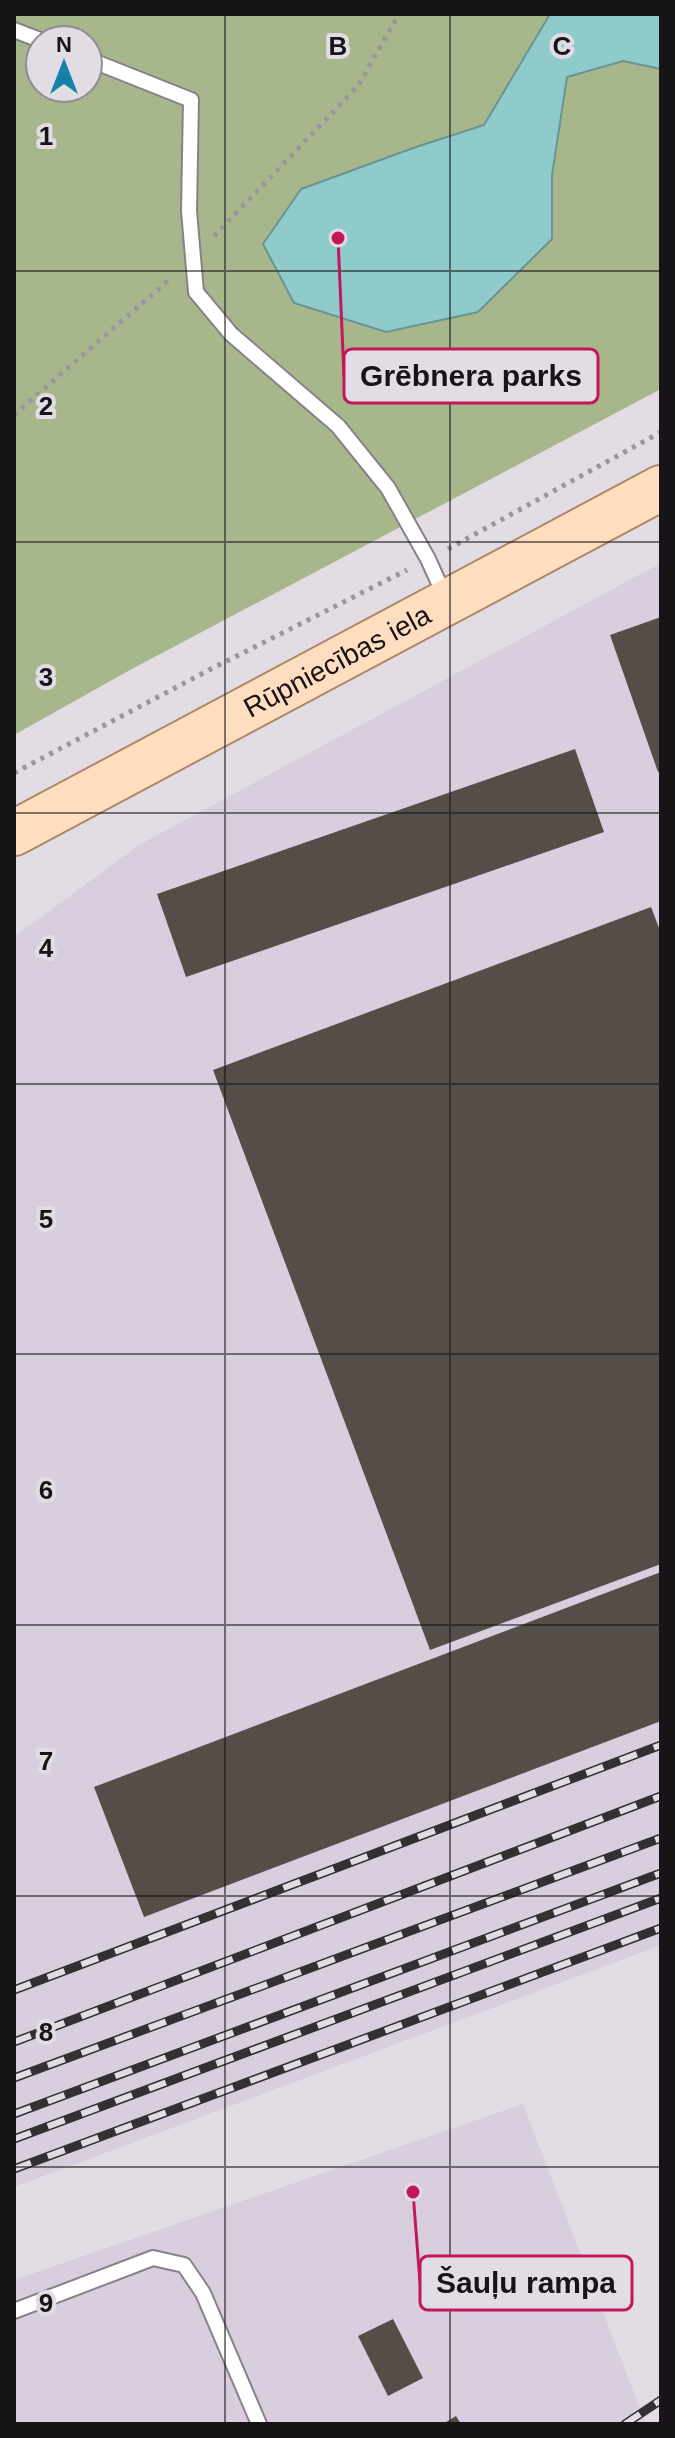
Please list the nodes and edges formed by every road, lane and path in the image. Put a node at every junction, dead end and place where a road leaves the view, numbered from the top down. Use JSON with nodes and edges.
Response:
{"nodes":[{"id":1,"x":399,"y":14,"type":"edge"},
{"id":2,"x":104,"y":65,"type":"edge"},
{"id":3,"x":193,"y":259,"type":"junction"},
{"id":4,"x":14,"y":415,"type":"edge"},
{"id":5,"x":661,"y":432,"type":"edge"},
{"id":6,"x":661,"y":488,"type":"edge"},
{"id":7,"x":428,"y":559,"type":"junction"},
{"id":8,"x":447,"y":601,"type":"junction"},
{"id":9,"x":14,"y":773,"type":"edge"},
{"id":10,"x":14,"y":833,"type":"edge"},
{"id":11,"x":14,"y":2311,"type":"edge"},
{"id":12,"x":259,"y":2424,"type":"edge"}],
"edges":[{"from":1,"to":3,"type":"path"},
{"from":2,"to":3,"type":"lane"},
{"from":3,"to":4,"type":"path"},
{"from":3,"to":7,"type":"lane"},
{"from":5,"to":7,"type":"path"},
{"from":6,"to":8,"type":"main road","name":"Rūpniecības iela"},
{"from":7,"to":8,"type":"lane"},
{"from":7,"to":9,"type":"path"},
{"from":8,"to":10,"type":"main road","name":"Rūpniecības iela"},
{"from":11,"to":12,"type":"lane"}]}
